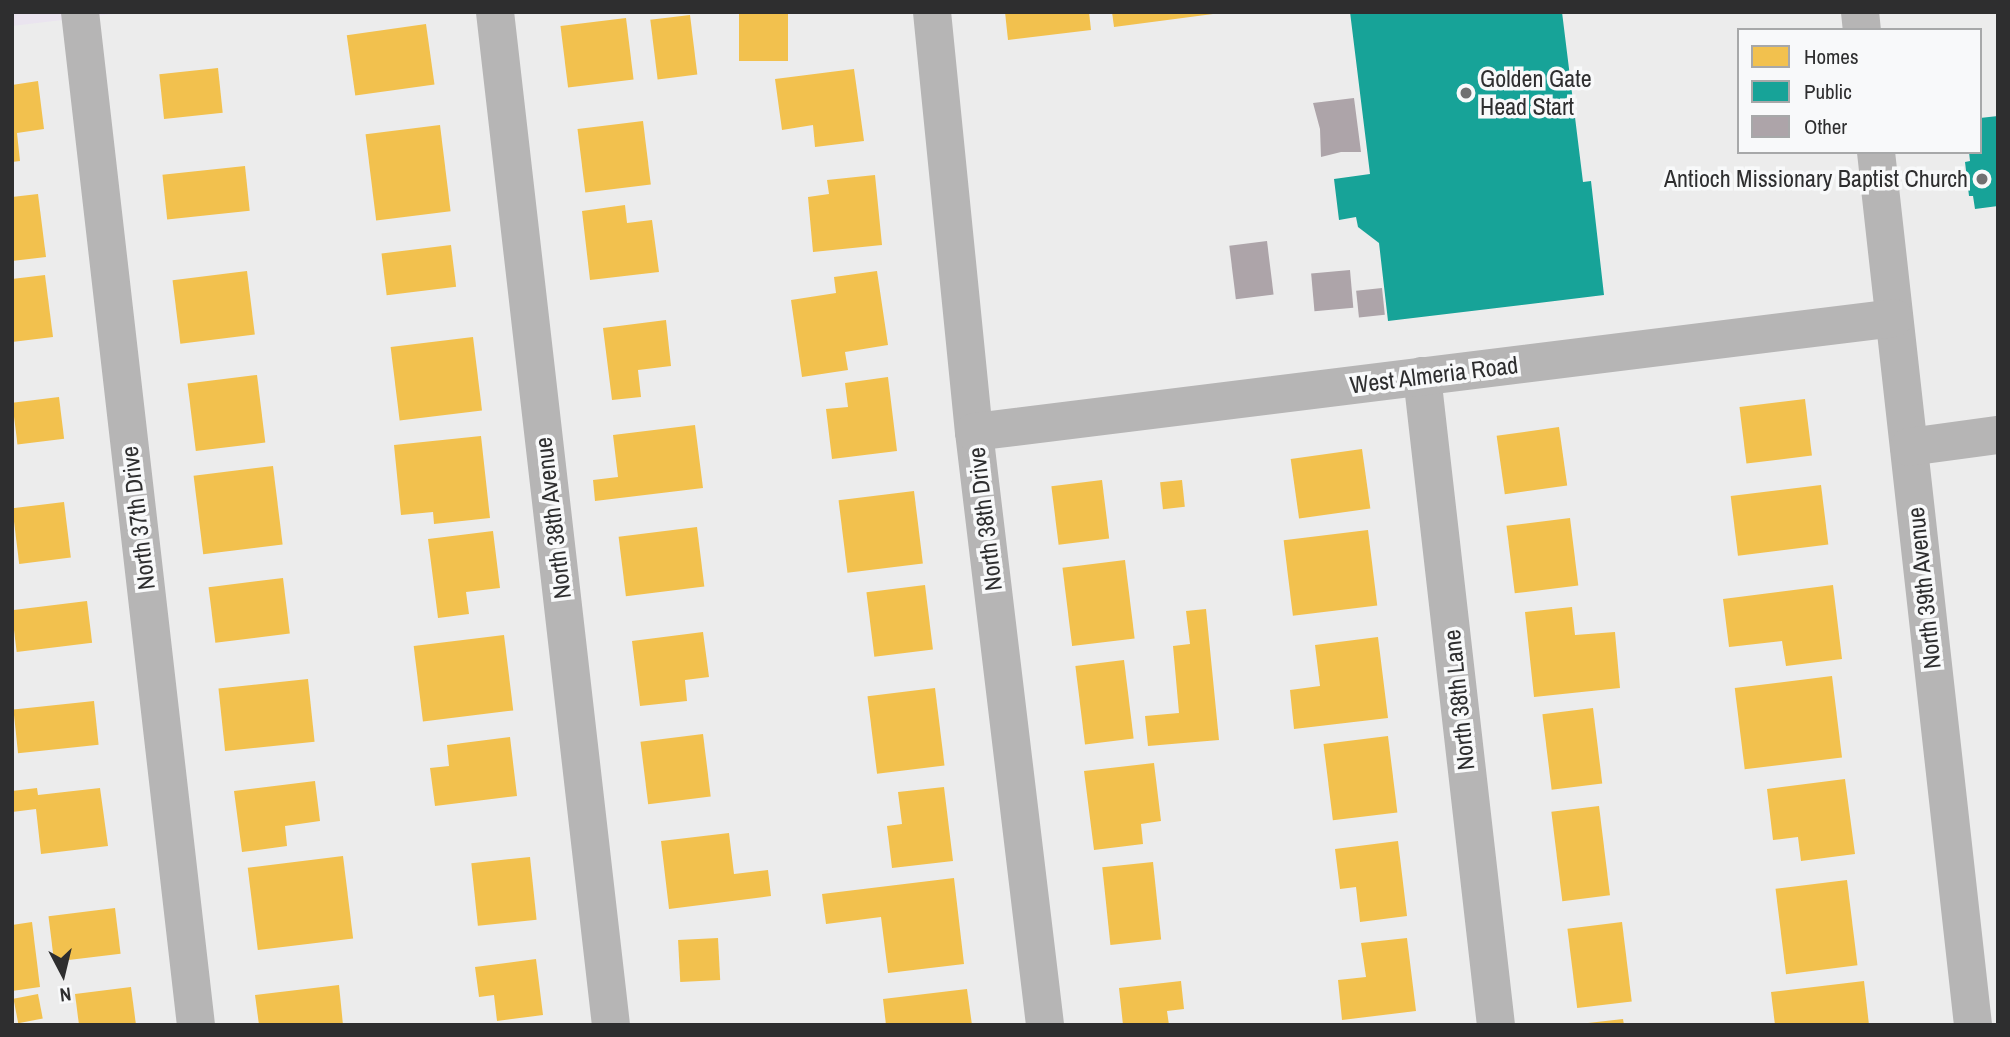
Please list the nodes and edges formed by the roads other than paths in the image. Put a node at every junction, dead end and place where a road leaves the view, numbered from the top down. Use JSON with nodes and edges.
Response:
{"nodes":[{"id":1,"x":80,"y":12,"type":"edge"},
{"id":2,"x":495,"y":12,"type":"edge"},
{"id":3,"x":932,"y":12,"type":"edge"},
{"id":4,"x":1875,"y":154,"type":"edge"},
{"id":5,"x":1894,"y":317,"type":"junction"},
{"id":6,"x":1422,"y":376,"type":"junction"},
{"id":7,"x":974,"y":432,"type":"junction"},
{"id":8,"x":1998,"y":435,"type":"edge"},
{"id":9,"x":1909,"y":447,"type":"junction"},
{"id":10,"x":196,"y":1025,"type":"edge"},
{"id":11,"x":611,"y":1025,"type":"edge"},
{"id":12,"x":1045,"y":1025,"type":"edge"},
{"id":13,"x":1496,"y":1025,"type":"edge"},
{"id":14,"x":1973,"y":1025,"type":"edge"}],
"edges":[{"from":1,"to":10,"type":"street","name":"North 37th Drive"},
{"from":2,"to":11,"type":"street","name":"North 38th Avenue"},
{"from":3,"to":7,"type":"street","name":"North 38th Drive"},
{"from":4,"to":5,"type":"street","name":"North 39th Avenue"},
{"from":5,"to":6,"type":"street","name":"West Almeria Road"},
{"from":5,"to":9,"type":"street","name":"North 39th Avenue"},
{"from":6,"to":7,"type":"street","name":"West Almeria Road"},
{"from":6,"to":13,"type":"street","name":"North 38th Lane"},
{"from":7,"to":12,"type":"street","name":"North 38th Drive"},
{"from":8,"to":9,"type":"street"},
{"from":9,"to":14,"type":"street","name":"North 39th Avenue"}]}
